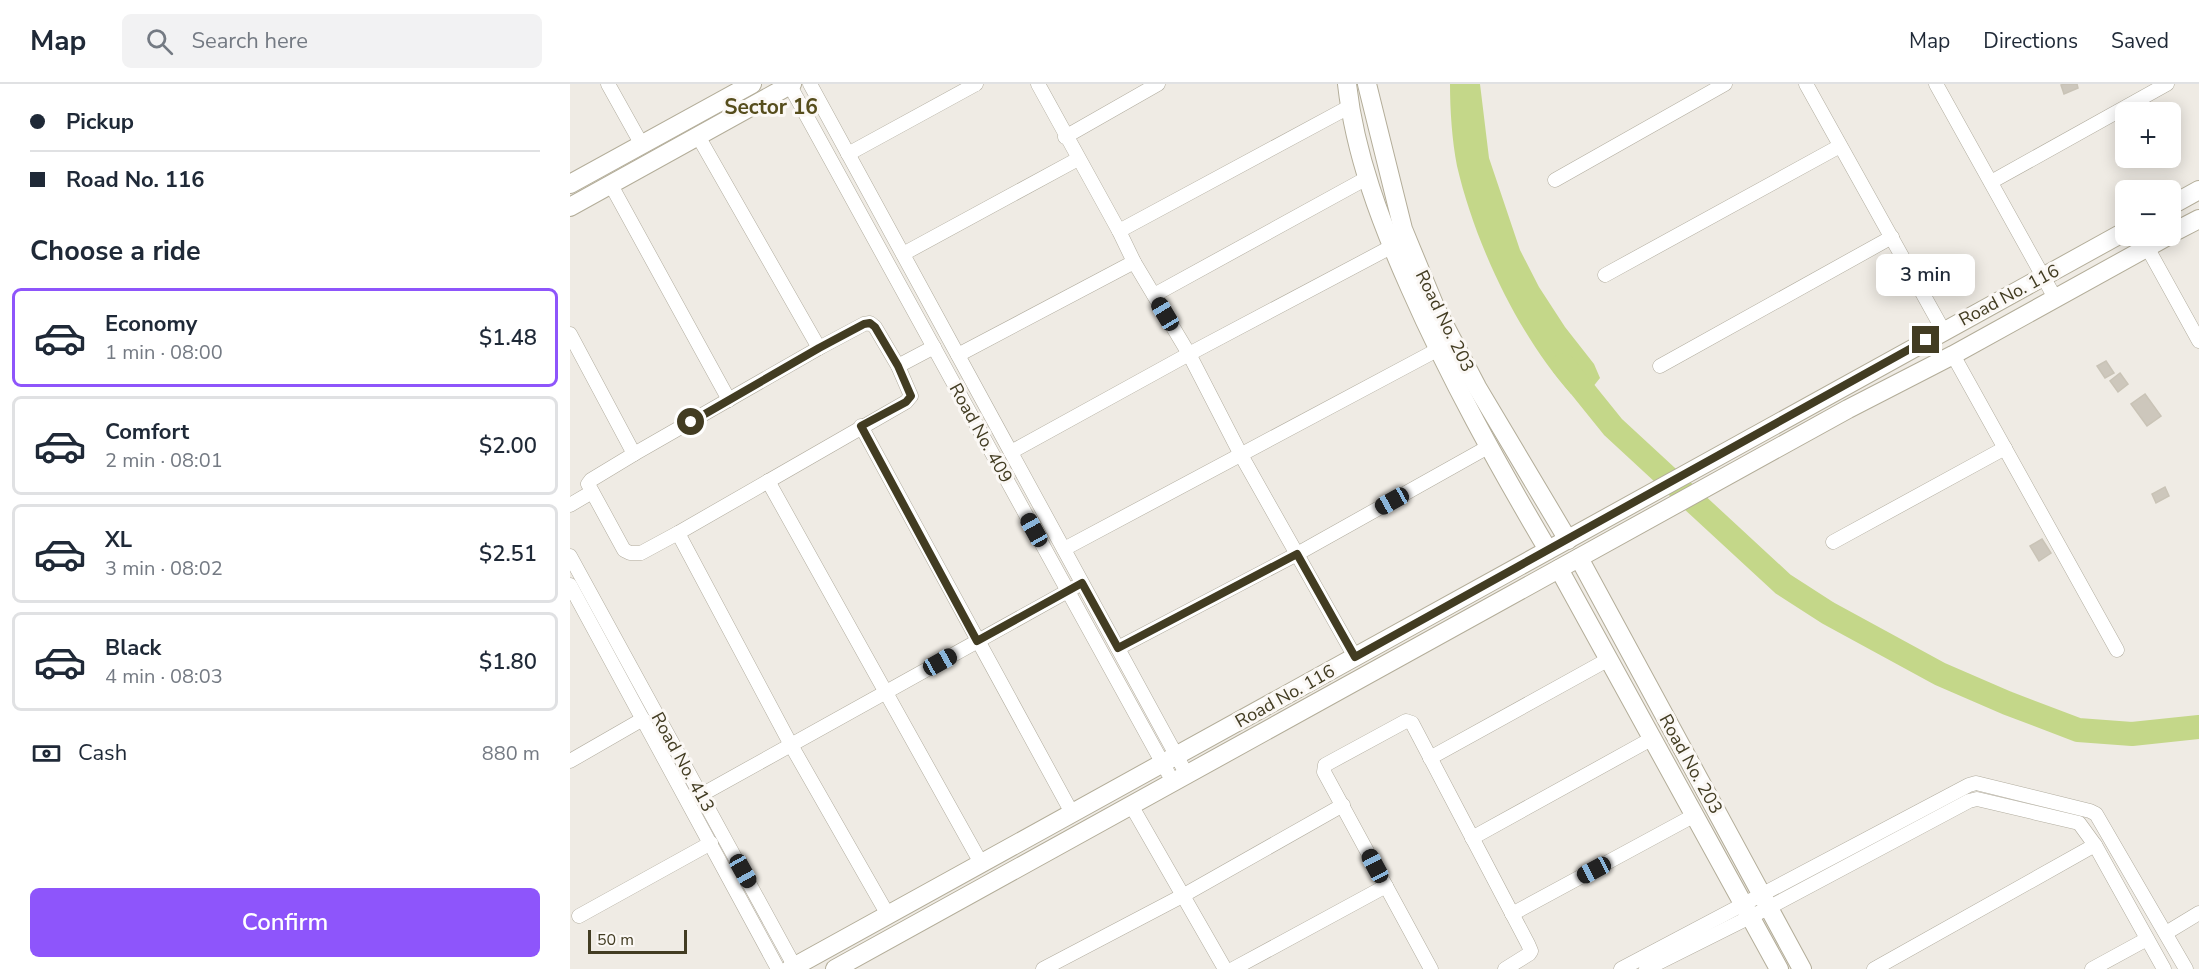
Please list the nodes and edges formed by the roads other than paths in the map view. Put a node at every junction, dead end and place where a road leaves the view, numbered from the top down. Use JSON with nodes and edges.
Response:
{"nodes":[{"id":1,"x":608,"y":84,"type":"edge"},
{"id":2,"x":752,"y":84,"type":"edge"},
{"id":3,"x":790,"y":84,"type":"edge"},
{"id":4,"x":810,"y":84,"type":"edge"},
{"id":5,"x":976,"y":84,"type":"edge"},
{"id":6,"x":1038,"y":84,"type":"edge"},
{"id":7,"x":1158,"y":84,"type":"edge"},
{"id":8,"x":1347,"y":84,"type":"edge"},
{"id":9,"x":1367,"y":84,"type":"edge"},
{"id":10,"x":1725,"y":84,"type":"edge"},
{"id":11,"x":1806,"y":84,"type":"edge"},
{"id":12,"x":2167,"y":84,"type":"edge"},
{"id":13,"x":1942,"y":86,"type":"edge"},
{"id":14,"x":1349,"y":107,"type":"junction"},
{"id":15,"x":698,"y":136,"type":"junction"},
{"id":16,"x":1065,"y":137,"type":"junction"},
{"id":17,"x":642,"y":145,"type":"junction"},
{"id":18,"x":1840,"y":146,"type":"junction"},
{"id":19,"x":848,"y":154,"type":"junction"},
{"id":20,"x":1078,"y":159,"type":"junction"},
{"id":21,"x":1367,"y":178,"type":"junction"},
{"id":22,"x":1555,"y":180,"type":"dead end"},
{"id":23,"x":1991,"y":182,"type":"junction"},
{"id":24,"x":570,"y":184,"type":"edge"},
{"id":25,"x":611,"y":185,"type":"junction"},
{"id":26,"x":2199,"y":190,"type":"edge"},
{"id":27,"x":2181,"y":200,"type":"edge"},
{"id":28,"x":570,"y":207,"type":"edge"},
{"id":29,"x":2199,"y":219,"type":"edge"},
{"id":30,"x":2181,"y":229,"type":"edge"},
{"id":31,"x":1119,"y":231,"type":"junction"},
{"id":32,"x":1892,"y":237,"type":"junction"},
{"id":33,"x":2115,"y":237,"type":"edge"},
{"id":34,"x":1391,"y":247,"type":"junction"},
{"id":35,"x":2147,"y":247,"type":"joint"},
{"id":36,"x":903,"y":254,"type":"junction"},
{"id":37,"x":1134,"y":262,"type":"junction"},
{"id":38,"x":1605,"y":275,"type":"dead end"},
{"id":39,"x":2043,"y":276,"type":"junction"},
{"id":40,"x":1154,"y":294,"type":"junction"},
{"id":41,"x":2055,"y":298,"type":"junction"},
{"id":42,"x":1943,"y":330,"type":"junction"},
{"id":43,"x":570,"y":334,"type":"edge"},
{"id":44,"x":2199,"y":340,"type":"edge"},
{"id":45,"x":934,"y":347,"type":"junction"},
{"id":46,"x":819,"y":348,"type":"junction"},
{"id":47,"x":1437,"y":350,"type":"junction"},
{"id":48,"x":1189,"y":354,"type":"junction"},
{"id":49,"x":958,"y":355,"type":"junction"},
{"id":50,"x":1953,"y":355,"type":"junction"},
{"id":51,"x":898,"y":366,"type":"junction"},
{"id":52,"x":1660,"y":366,"type":"dead end"},
{"id":53,"x":729,"y":400,"type":"junction"},
{"id":54,"x":861,"y":426,"type":"junction"},
{"id":55,"x":1488,"y":447,"type":"junction"},
{"id":56,"x":2005,"y":448,"type":"junction"},
{"id":57,"x":1011,"y":452,"type":"junction"},
{"id":58,"x":634,"y":454,"type":"junction"},
{"id":59,"x":1241,"y":454,"type":"junction"},
{"id":60,"x":768,"y":481,"type":"junction"},
{"id":61,"x":592,"y":492,"type":"junction"},
{"id":62,"x":570,"y":505,"type":"edge"},
{"id":63,"x":678,"y":533,"type":"junction"},
{"id":64,"x":1568,"y":540,"type":"junction"},
{"id":65,"x":1833,"y":542,"type":"dead end"},
{"id":66,"x":1064,"y":549,"type":"junction"},
{"id":67,"x":1548,"y":550,"type":"junction"},
{"id":68,"x":1297,"y":554,"type":"junction"},
{"id":69,"x":570,"y":556,"type":"edge"},
{"id":70,"x":1579,"y":558,"type":"junction"},
{"id":71,"x":1559,"y":569,"type":"junction"},
{"id":72,"x":1082,"y":583,"type":"junction"},
{"id":73,"x":570,"y":585,"type":"edge"},
{"id":74,"x":1068,"y":591,"type":"junction"},
{"id":75,"x":579,"y":598,"type":"edge"},
{"id":76,"x":977,"y":641,"type":"junction"},
{"id":77,"x":1118,"y":648,"type":"junction"},
{"id":78,"x":2117,"y":650,"type":"dead end"},
{"id":79,"x":1355,"y":657,"type":"junction"},
{"id":80,"x":1609,"y":659,"type":"junction"},
{"id":81,"x":885,"y":693,"type":"junction"},
{"id":82,"x":643,"y":719,"type":"junction"},
{"id":83,"x":1653,"y":738,"type":"junction"},
{"id":84,"x":791,"y":745,"type":"junction"},
{"id":85,"x":1430,"y":758,"type":"junction"},
{"id":86,"x":1170,"y":759,"type":"junction"},
{"id":87,"x":570,"y":761,"type":"edge"},
{"id":88,"x":1180,"y":778,"type":"junction"},
{"id":89,"x":701,"y":795,"type":"junction"},
{"id":90,"x":1131,"y":805,"type":"junction"},
{"id":91,"x":1343,"y":805,"type":"junction"},
{"id":92,"x":1072,"y":813,"type":"junction"},
{"id":93,"x":1695,"y":815,"type":"junction"},
{"id":94,"x":1472,"y":838,"type":"junction"},
{"id":95,"x":711,"y":843,"type":"junction"},
{"id":96,"x":2095,"y":845,"type":"junction"},
{"id":97,"x":981,"y":864,"type":"junction"},
{"id":98,"x":1386,"y":886,"type":"junction"},
{"id":99,"x":1184,"y":895,"type":"junction"},
{"id":100,"x":1766,"y":901,"type":"junction"},
{"id":101,"x":1746,"y":909,"type":"junction"},
{"id":102,"x":2199,"y":913,"type":"edge"},
{"id":103,"x":1512,"y":914,"type":"junction"},
{"id":104,"x":888,"y":915,"type":"junction"},
{"id":105,"x":579,"y":916,"type":"dead end"},
{"id":106,"x":2166,"y":933,"type":"junction"},
{"id":107,"x":2147,"y":939,"type":"junction"},
{"id":108,"x":1529,"y":964,"type":"edge"},
{"id":109,"x":1426,"y":967,"type":"edge"},
{"id":110,"x":790,"y":968,"type":"edge"},
{"id":111,"x":835,"y":969,"type":"edge"},
{"id":112,"x":1043,"y":969,"type":"edge"},
{"id":113,"x":1225,"y":969,"type":"edge"},
{"id":114,"x":1233,"y":969,"type":"edge"},
{"id":115,"x":1505,"y":969,"type":"edge"},
{"id":116,"x":1621,"y":969,"type":"edge"},
{"id":117,"x":1646,"y":969,"type":"edge"},
{"id":118,"x":1779,"y":969,"type":"edge"},
{"id":119,"x":1802,"y":969,"type":"edge"},
{"id":120,"x":1874,"y":969,"type":"edge"},
{"id":121,"x":2092,"y":969,"type":"edge"},
{"id":122,"x":2164,"y":969,"type":"edge"},
{"id":123,"x":2186,"y":969,"type":"edge"}],
"edges":[{"from":1,"to":17,"type":"street"},
{"from":2,"to":17,"type":"street"},
{"from":3,"to":15,"type":"street"},
{"from":3,"to":45,"type":"street","name":"Road No. 409"},
{"from":4,"to":19,"type":"street","name":"Road No. 409"},
{"from":5,"to":19,"type":"street"},
{"from":6,"to":16,"type":"street"},
{"from":7,"to":16,"type":"street"},
{"from":8,"to":14,"type":"street"},
{"from":9,"to":64,"type":"street","name":"Road No. 203"},
{"from":10,"to":22,"type":"street"},
{"from":11,"to":18,"type":"street"},
{"from":12,"to":23,"type":"street"},
{"from":13,"to":23,"type":"street"},
{"from":14,"to":21,"type":"street"},
{"from":14,"to":31,"type":"street"},
{"from":15,"to":25,"type":"street"},
{"from":15,"to":46,"type":"street"},
{"from":16,"to":20,"type":"street"},
{"from":17,"to":24,"type":"street"},
{"from":18,"to":32,"type":"street"},
{"from":18,"to":38,"type":"street"},
{"from":19,"to":36,"type":"street","name":"Road No. 409"},
{"from":20,"to":31,"type":"street"},
{"from":20,"to":36,"type":"street"},
{"from":21,"to":34,"type":"street"},
{"from":21,"to":40,"type":"street"},
{"from":23,"to":39,"type":"street"},
{"from":25,"to":28,"type":"street"},
{"from":25,"to":53,"type":"street"},
{"from":26,"to":27,"type":"street"},
{"from":29,"to":30,"type":"street","name":"Road No. 116"},
{"from":31,"to":37,"type":"street"},
{"from":32,"to":42,"type":"street"},
{"from":32,"to":52,"type":"street"},
{"from":33,"to":39,"type":"street","name":"Road No. 116"},
{"from":34,"to":47,"type":"street"},
{"from":34,"to":48,"type":"street"},
{"from":35,"to":41,"type":"street","name":"Road No. 116"},
{"from":35,"to":44,"type":"street"},
{"from":36,"to":49,"type":"street","name":"Road No. 409"},
{"from":37,"to":40,"type":"street"},
{"from":37,"to":49,"type":"street"},
{"from":39,"to":41,"type":"street"},
{"from":39,"to":42,"type":"street","name":"Road No. 116"},
{"from":40,"to":48,"type":"street"},
{"from":41,"to":50,"type":"street","name":"Road No. 116"},
{"from":42,"to":64,"type":"street","name":"Road No. 116"},
{"from":43,"to":58,"type":"street"},
{"from":45,"to":51,"type":"street"},
{"from":45,"to":74,"type":"street","name":"Road No. 409"},
{"from":46,"to":51,"type":"street"},
{"from":46,"to":53,"type":"street"},
{"from":47,"to":55,"type":"street"},
{"from":47,"to":59,"type":"street"},
{"from":48,"to":57,"type":"street"},
{"from":48,"to":59,"type":"street"},
{"from":49,"to":57,"type":"street","name":"Road No. 409"},
{"from":50,"to":56,"type":"street"},
{"from":50,"to":70,"type":"street","name":"Road No. 116"},
{"from":51,"to":54,"type":"street"},
{"from":53,"to":58,"type":"street"},
{"from":54,"to":60,"type":"street"},
{"from":54,"to":76,"type":"street"},
{"from":55,"to":67,"type":"street"},
{"from":55,"to":68,"type":"street"},
{"from":56,"to":65,"type":"street"},
{"from":56,"to":78,"type":"street"},
{"from":57,"to":66,"type":"street","name":"Road No. 409"},
{"from":58,"to":61,"type":"street"},
{"from":59,"to":66,"type":"street"},
{"from":59,"to":68,"type":"street"},
{"from":60,"to":63,"type":"street"},
{"from":60,"to":81,"type":"street"},
{"from":61,"to":62,"type":"street"},
{"from":61,"to":63,"type":"street"},
{"from":63,"to":84,"type":"street"},
{"from":64,"to":67,"type":"street","name":"Road No. 116"},
{"from":66,"to":72,"type":"street","name":"Road No. 409"},
{"from":67,"to":79,"type":"street","name":"Road No. 116"},
{"from":68,"to":77,"type":"street"},
{"from":68,"to":79,"type":"street"},
{"from":69,"to":75,"type":"street","name":"Road No. 413"},
{"from":70,"to":71,"type":"street","name":"Road No. 116"},
{"from":70,"to":100,"type":"street","name":"Road No. 203"},
{"from":71,"to":80,"type":"street","name":"Road No. 203"},
{"from":71,"to":88,"type":"street","name":"Road No. 116"},
{"from":72,"to":74,"type":"street"},
{"from":72,"to":77,"type":"street","name":"Road No. 409"},
{"from":73,"to":75,"type":"street","name":"Road No. 413"},
{"from":74,"to":76,"type":"street"},
{"from":74,"to":86,"type":"street","name":"Road No. 409"},
{"from":75,"to":82,"type":"street","name":"Road No. 413"},
{"from":75,"to":89,"type":"street","name":"Road No. 413"},
{"from":76,"to":81,"type":"street"},
{"from":76,"to":92,"type":"street"},
{"from":77,"to":86,"type":"street","name":"Road No. 409"},
{"from":79,"to":86,"type":"street","name":"Road No. 116"},
{"from":80,"to":83,"type":"street","name":"Road No. 203"},
{"from":80,"to":85,"type":"street"},
{"from":81,"to":84,"type":"street"},
{"from":81,"to":97,"type":"street"},
{"from":82,"to":87,"type":"street"},
{"from":82,"to":95,"type":"street","name":"Road No. 413"},
{"from":83,"to":93,"type":"street","name":"Road No. 203"},
{"from":83,"to":94,"type":"street"},
{"from":84,"to":89,"type":"street"},
{"from":84,"to":104,"type":"street"},
{"from":85,"to":91,"type":"street"},
{"from":85,"to":94,"type":"street"},
{"from":86,"to":88,"type":"street","name":"Road No. 409"},
{"from":86,"to":92,"type":"street","name":"Road No. 116"},
{"from":88,"to":90,"type":"street","name":"Road No. 116"},
{"from":89,"to":110,"type":"street","name":"Road No. 413"},
{"from":90,"to":99,"type":"street"},
{"from":90,"to":111,"type":"street","name":"Road No. 116"},
{"from":91,"to":98,"type":"street"},
{"from":91,"to":99,"type":"street"},
{"from":92,"to":97,"type":"street","name":"Road No. 116"},
{"from":93,"to":101,"type":"street","name":"Road No. 203"},
{"from":93,"to":103,"type":"street"},
{"from":94,"to":103,"type":"street"},
{"from":95,"to":105,"type":"street"},
{"from":95,"to":110,"type":"street","name":"Road No. 413"},
{"from":96,"to":100,"type":"street"},
{"from":96,"to":107,"type":"street"},
{"from":96,"to":120,"type":"street"},
{"from":97,"to":104,"type":"street","name":"Road No. 116"},
{"from":98,"to":109,"type":"street"},
{"from":98,"to":114,"type":"street"},
{"from":99,"to":112,"type":"street"},
{"from":99,"to":113,"type":"street"},
{"from":100,"to":101,"type":"street"},
{"from":100,"to":106,"type":"street"},
{"from":100,"to":119,"type":"street","name":"Road No. 203"},
{"from":101,"to":116,"type":"street"},
{"from":101,"to":117,"type":"street"},
{"from":101,"to":118,"type":"street","name":"Road No. 203"},
{"from":102,"to":106,"type":"street"},
{"from":103,"to":108,"type":"street"},
{"from":104,"to":110,"type":"street","name":"Road No. 116"},
{"from":106,"to":123,"type":"street"},
{"from":107,"to":121,"type":"street"},
{"from":107,"to":122,"type":"street"},
{"from":108,"to":115,"type":"street"}]}
